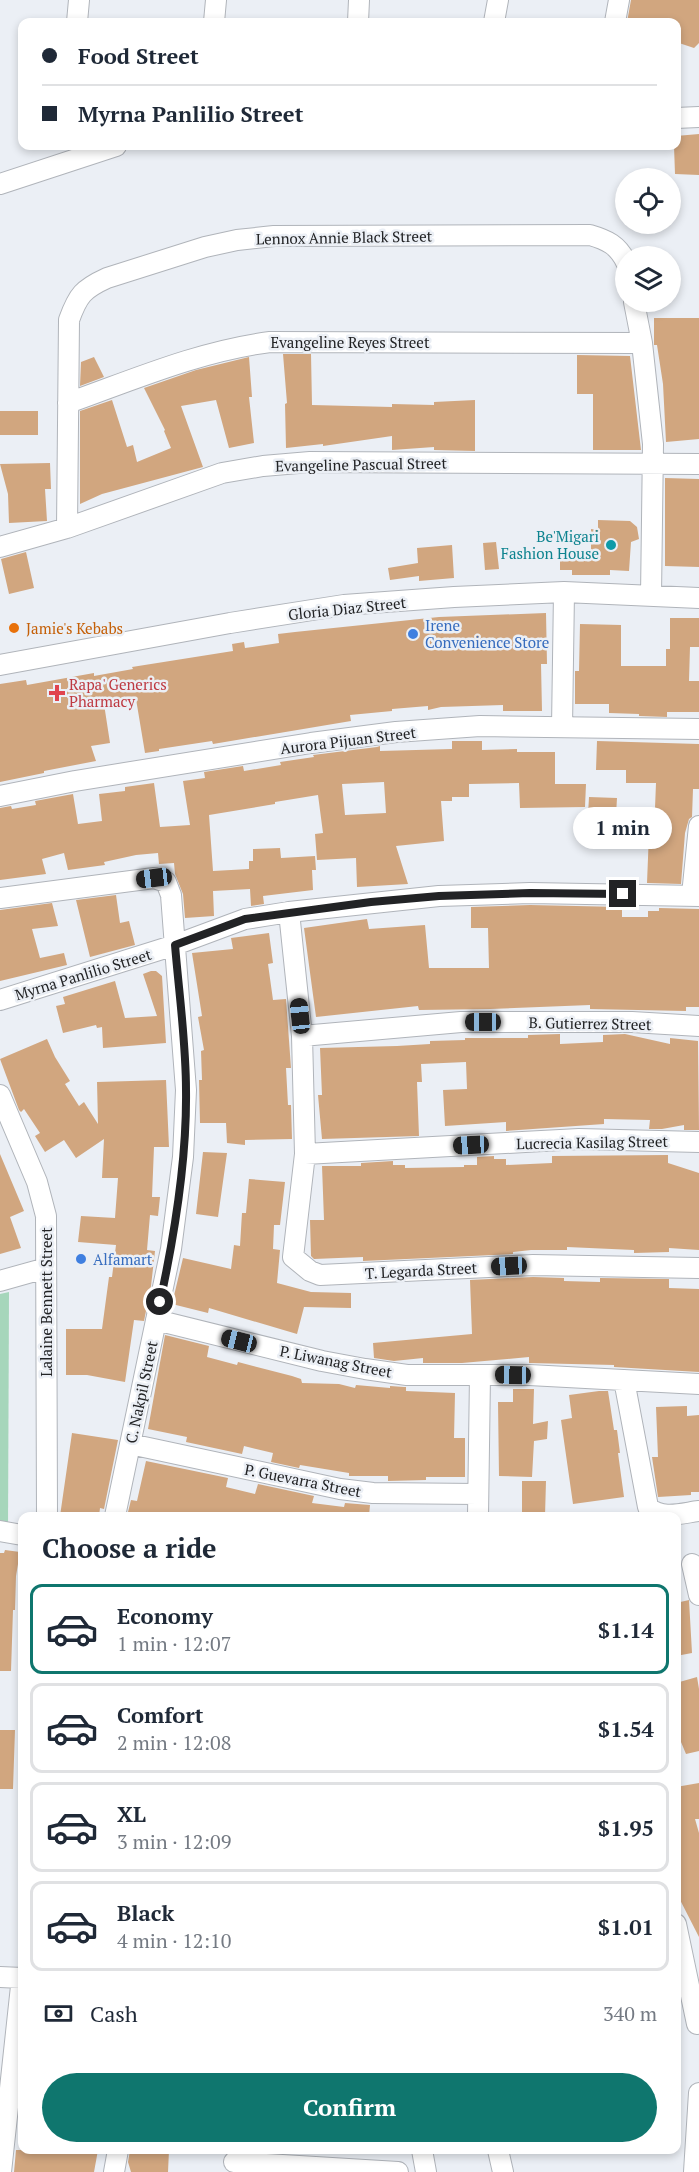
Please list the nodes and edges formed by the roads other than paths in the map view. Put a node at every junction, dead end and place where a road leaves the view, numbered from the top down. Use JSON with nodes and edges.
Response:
{"nodes":[{"id":1,"x":79,"y":0,"type":"edge"},
{"id":2,"x":216,"y":0,"type":"edge"},
{"id":3,"x":359,"y":0,"type":"edge"},
{"id":4,"x":498,"y":0,"type":"edge"},
{"id":5,"x":619,"y":0,"type":"edge"},
{"id":6,"x":77,"y":18,"type":"edge"},
{"id":7,"x":214,"y":18,"type":"edge"},
{"id":8,"x":358,"y":18,"type":"edge"},
{"id":9,"x":495,"y":18,"type":"edge"},
{"id":10,"x":616,"y":18,"type":"edge"},
{"id":11,"x":699,"y":117,"type":"edge"},
{"id":12,"x":681,"y":118,"type":"edge"},
{"id":13,"x":82,"y":150,"type":"edge"},
{"id":14,"x":0,"y":184,"type":"edge"},
{"id":15,"x":615,"y":246,"type":"edge"},
{"id":16,"x":636,"y":312,"type":"edge"},
{"id":17,"x":642,"y":343,"type":"junction"},
{"id":18,"x":68,"y":403,"type":"junction"},
{"id":19,"x":654,"y":464,"type":"junction"},
{"id":20,"x":699,"y":464,"type":"edge"},
{"id":21,"x":67,"y":528,"type":"junction"},
{"id":22,"x":0,"y":548,"type":"edge"},
{"id":23,"x":564,"y":592,"type":"junction"},
{"id":24,"x":651,"y":596,"type":"junction"},
{"id":25,"x":699,"y":598,"type":"edge"},
{"id":26,"x":0,"y":665,"type":"edge"},
{"id":27,"x":562,"y":727,"type":"junction"},
{"id":28,"x":699,"y":729,"type":"edge"},
{"id":29,"x":0,"y":796,"type":"edge"},
{"id":30,"x":699,"y":826,"type":"edge"},
{"id":31,"x":695,"y":895,"type":"edge"},
{"id":32,"x":0,"y":898,"type":"edge"},
{"id":33,"x":289,"y":912,"type":"junction"},
{"id":34,"x":175,"y":945,"type":"junction"},
{"id":35,"x":0,"y":1000,"type":"edge"},
{"id":36,"x":699,"y":1026,"type":"edge"},
{"id":37,"x":302,"y":1036,"type":"junction"},
{"id":38,"x":0,"y":1095,"type":"edge"},
{"id":39,"x":699,"y":1142,"type":"edge"},
{"id":40,"x":305,"y":1154,"type":"junction"},
{"id":41,"x":46,"y":1268,"type":"junction"},
{"id":42,"x":699,"y":1268,"type":"edge"},
{"id":43,"x":0,"y":1281,"type":"edge"},
{"id":44,"x":156,"y":1320,"type":"junction"},
{"id":45,"x":480,"y":1375,"type":"junction"},
{"id":46,"x":624,"y":1380,"type":"junction"},
{"id":47,"x":699,"y":1384,"type":"edge"},
{"id":48,"x":130,"y":1444,"type":"junction"},
{"id":49,"x":478,"y":1494,"type":"junction"},
{"id":50,"x":699,"y":1511,"type":"edge"},
{"id":51,"x":47,"y":1512,"type":"edge"},
{"id":52,"x":116,"y":1512,"type":"edge"},
{"id":53,"x":478,"y":1512,"type":"edge"},
{"id":54,"x":654,"y":1512,"type":"edge"},
{"id":55,"x":681,"y":1513,"type":"edge"},
{"id":56,"x":0,"y":1531,"type":"edge"},
{"id":57,"x":18,"y":1534,"type":"edge"},
{"id":58,"x":692,"y":1564,"type":"dead end"},
{"id":59,"x":699,"y":1595,"type":"edge"},
{"id":60,"x":682,"y":1971,"type":"edge"},
{"id":61,"x":0,"y":1977,"type":"edge"},
{"id":62,"x":18,"y":1978,"type":"edge"},
{"id":63,"x":18,"y":2015,"type":"edge"},
{"id":64,"x":698,"y":2032,"type":"edge"},
{"id":65,"x":699,"y":2103,"type":"edge"},
{"id":66,"x":117,"y":2154,"type":"edge"},
{"id":67,"x":423,"y":2154,"type":"edge"},
{"id":68,"x":499,"y":2154,"type":"edge"},
{"id":69,"x":234,"y":2161,"type":"edge"},
{"id":70,"x":1,"y":2172,"type":"edge"},
{"id":71,"x":114,"y":2172,"type":"edge"},
{"id":72,"x":398,"y":2172,"type":"edge"},
{"id":73,"x":426,"y":2172,"type":"edge"},
{"id":74,"x":503,"y":2172,"type":"edge"},
{"id":75,"x":694,"y":2172,"type":"edge"}],
"edges":[{"from":1,"to":6,"type":"street"},
{"from":2,"to":7,"type":"street"},
{"from":3,"to":8,"type":"street"},
{"from":4,"to":9,"type":"street"},
{"from":5,"to":10,"type":"street"},
{"from":11,"to":12,"type":"street"},
{"from":13,"to":14,"type":"street"},
{"from":15,"to":18,"type":"street","name":"Lennox Annie Black Street"},
{"from":16,"to":17,"type":"street"},
{"from":17,"to":18,"type":"street","name":"Evangeline Reyes Street"},
{"from":17,"to":19,"type":"street"},
{"from":18,"to":21,"type":"street","name":"Lennox Annie Black Street"},
{"from":19,"to":20,"type":"street","name":"Evangeline Pascual Street"},
{"from":19,"to":21,"type":"street","name":"Evangeline Pascual Street"},
{"from":19,"to":24,"type":"street"},
{"from":21,"to":22,"type":"street","name":"Evangeline Pascual Street"},
{"from":23,"to":24,"type":"street","name":"Gloria Diaz Street"},
{"from":23,"to":26,"type":"street","name":"Gloria Diaz Street"},
{"from":23,"to":27,"type":"street"},
{"from":24,"to":25,"type":"street","name":"Gloria Diaz Street"},
{"from":27,"to":28,"type":"street","name":"Aurora Pijuan Street"},
{"from":27,"to":29,"type":"street","name":"Aurora Pijuan Street"},
{"from":30,"to":31,"type":"street"},
{"from":31,"to":33,"type":"street","name":"Myrna Panlilio Street"},
{"from":32,"to":34,"type":"street","name":"C. Nakpil Street"},
{"from":33,"to":34,"type":"street","name":"Myrna Panlilio Street"},
{"from":33,"to":37,"type":"street"},
{"from":34,"to":35,"type":"street","name":"Myrna Panlilio Street"},
{"from":34,"to":44,"type":"street","name":"C. Nakpil Street"},
{"from":36,"to":37,"type":"street","name":"B. Gutierrez Street"},
{"from":37,"to":40,"type":"street"},
{"from":38,"to":41,"type":"street","name":"Lalaine Bennett Street"},
{"from":39,"to":40,"type":"street","name":"Lucrecia Kasilag Street"},
{"from":40,"to":42,"type":"street","name":"T. Legarda Street"},
{"from":41,"to":43,"type":"street"},
{"from":41,"to":51,"type":"street","name":"Lalaine Bennett Street"},
{"from":44,"to":45,"type":"street","name":"P. Liwanag Street"},
{"from":44,"to":48,"type":"street","name":"C. Nakpil Street"},
{"from":45,"to":46,"type":"street","name":"P. Liwanag Street"},
{"from":45,"to":49,"type":"street"},
{"from":46,"to":47,"type":"street","name":"P. Liwanag Street"},
{"from":46,"to":54,"type":"street"},
{"from":48,"to":49,"type":"street","name":"P. Guevarra Street"},
{"from":48,"to":52,"type":"street","name":"C. Nakpil Street"},
{"from":49,"to":53,"type":"street"},
{"from":50,"to":55,"type":"street"},
{"from":56,"to":57,"type":"street"},
{"from":58,"to":59,"type":"street"},
{"from":60,"to":64,"type":"street"},
{"from":61,"to":62,"type":"street"},
{"from":63,"to":70,"type":"street"},
{"from":65,"to":75,"type":"street"},
{"from":66,"to":71,"type":"street"},
{"from":67,"to":73,"type":"street"},
{"from":68,"to":74,"type":"street"},
{"from":69,"to":72,"type":"street"}]}
